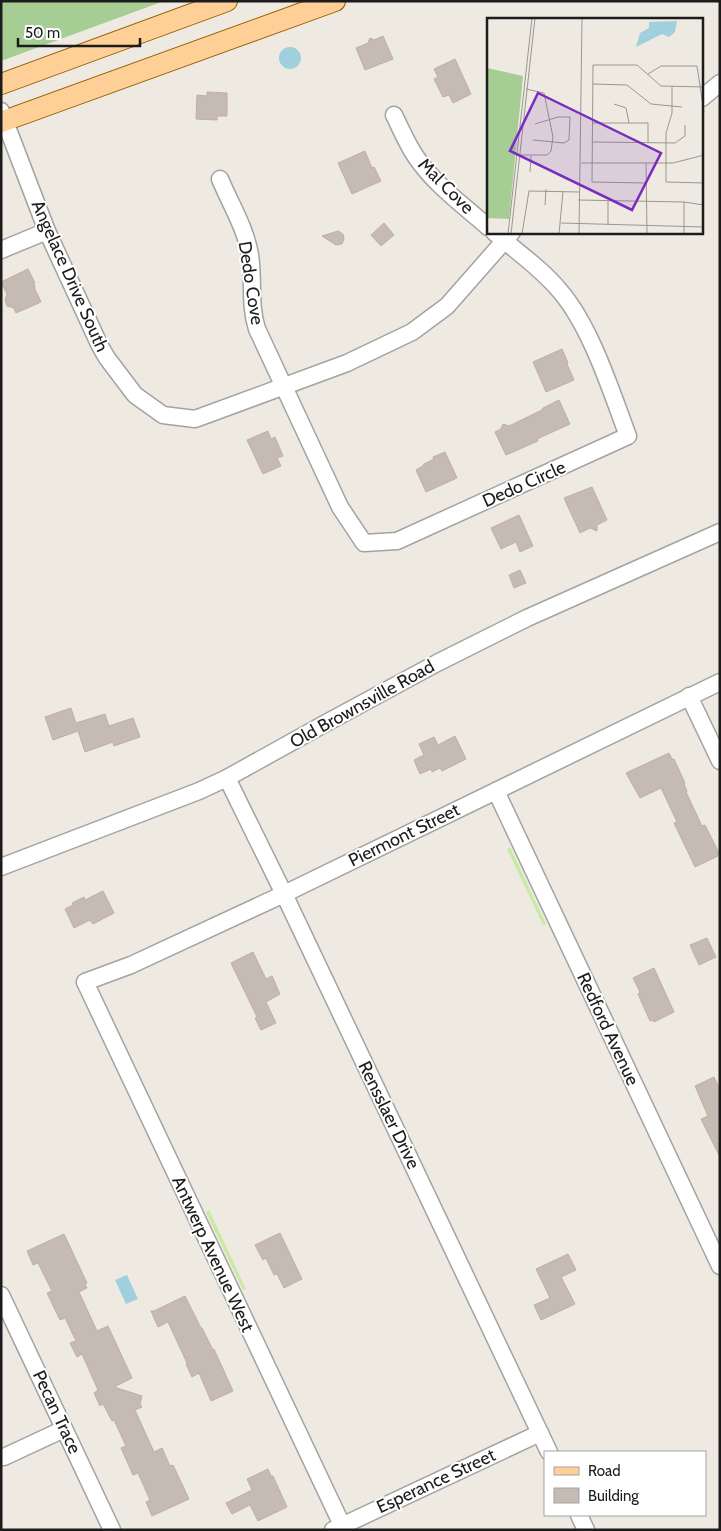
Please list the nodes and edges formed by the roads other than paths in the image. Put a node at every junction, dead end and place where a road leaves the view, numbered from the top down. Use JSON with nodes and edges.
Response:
{"nodes":[{"id":1,"x":227,"y":1,"type":"edge"},
{"id":2,"x":335,"y":1,"type":"edge"},
{"id":3,"x":720,"y":83,"type":"edge"},
{"id":4,"x":1,"y":84,"type":"edge"},
{"id":5,"x":704,"y":96,"type":"edge"},
{"id":6,"x":394,"y":115,"type":"dead end"},
{"id":7,"x":2,"y":118,"type":"edge"},
{"id":8,"x":220,"y":179,"type":"dead end"},
{"id":9,"x":487,"y":226,"type":"edge"},
{"id":10,"x":47,"y":231,"type":"junction"},
{"id":11,"x":504,"y":236,"type":"edge"},
{"id":12,"x":1,"y":250,"type":"edge"},
{"id":13,"x":284,"y":386,"type":"junction"},
{"id":14,"x":720,"y":532,"type":"edge"},
{"id":15,"x":720,"y":682,"type":"edge"},
{"id":16,"x":689,"y":696,"type":"junction"},
{"id":17,"x":720,"y":761,"type":"edge"},
{"id":18,"x":227,"y":778,"type":"junction"},
{"id":19,"x":496,"y":791,"type":"junction"},
{"id":20,"x":1,"y":868,"type":"edge"},
{"id":21,"x":284,"y":894,"type":"junction"},
{"id":22,"x":85,"y":982,"type":"joint"},
{"id":23,"x":720,"y":1266,"type":"edge"},
{"id":24,"x":1,"y":1295,"type":"edge"},
{"id":25,"x":64,"y":1429,"type":"junction"},
{"id":26,"x":540,"y":1433,"type":"junction"},
{"id":27,"x":549,"y":1451,"type":"edge"},
{"id":28,"x":4,"y":1457,"type":"dead end"},
{"id":29,"x":579,"y":1516,"type":"edge"},
{"id":30,"x":337,"y":1528,"type":"edge"},
{"id":31,"x":112,"y":1530,"type":"edge"},
{"id":32,"x":586,"y":1530,"type":"edge"}],
"edges":[{"from":1,"to":4,"type":"main road"},
{"from":2,"to":7,"type":"main road"},
{"from":3,"to":5,"type":"street"},
{"from":6,"to":9,"type":"street","name":"Mal Cove"},
{"from":7,"to":10,"type":"street","name":"Angelace Drive South"},
{"from":8,"to":13,"type":"street","name":"Dedo Cove"},
{"from":10,"to":12,"type":"street"},
{"from":10,"to":13,"type":"street","name":"Angelace Drive South"},
{"from":11,"to":13,"type":"street","name":"Angelace Drive South"},
{"from":11,"to":13,"type":"street","name":"Dedo Circle"},
{"from":14,"to":18,"type":"street","name":"Old Brownsville Road"},
{"from":15,"to":16,"type":"street","name":"Piermont Street"},
{"from":16,"to":17,"type":"street"},
{"from":16,"to":19,"type":"street","name":"Piermont Street"},
{"from":18,"to":20,"type":"street","name":"Old Brownsville Road"},
{"from":18,"to":21,"type":"street","name":"Rensslaer Drive"},
{"from":19,"to":21,"type":"street","name":"Piermont Street"},
{"from":19,"to":23,"type":"street","name":"Redford Avenue"},
{"from":21,"to":22,"type":"street","name":"Piermont Street"},
{"from":21,"to":26,"type":"street","name":"Rensslaer Drive"},
{"from":22,"to":30,"type":"street","name":"Antwerp Avenue West"},
{"from":24,"to":25,"type":"street","name":"Pecan Trace"},
{"from":25,"to":28,"type":"street"},
{"from":25,"to":31,"type":"street","name":"Pecan Trace"},
{"from":26,"to":27,"type":"street","name":"Rensslaer Drive"},
{"from":26,"to":30,"type":"street","name":"Esperance Street"},
{"from":29,"to":32,"type":"street"}]}
